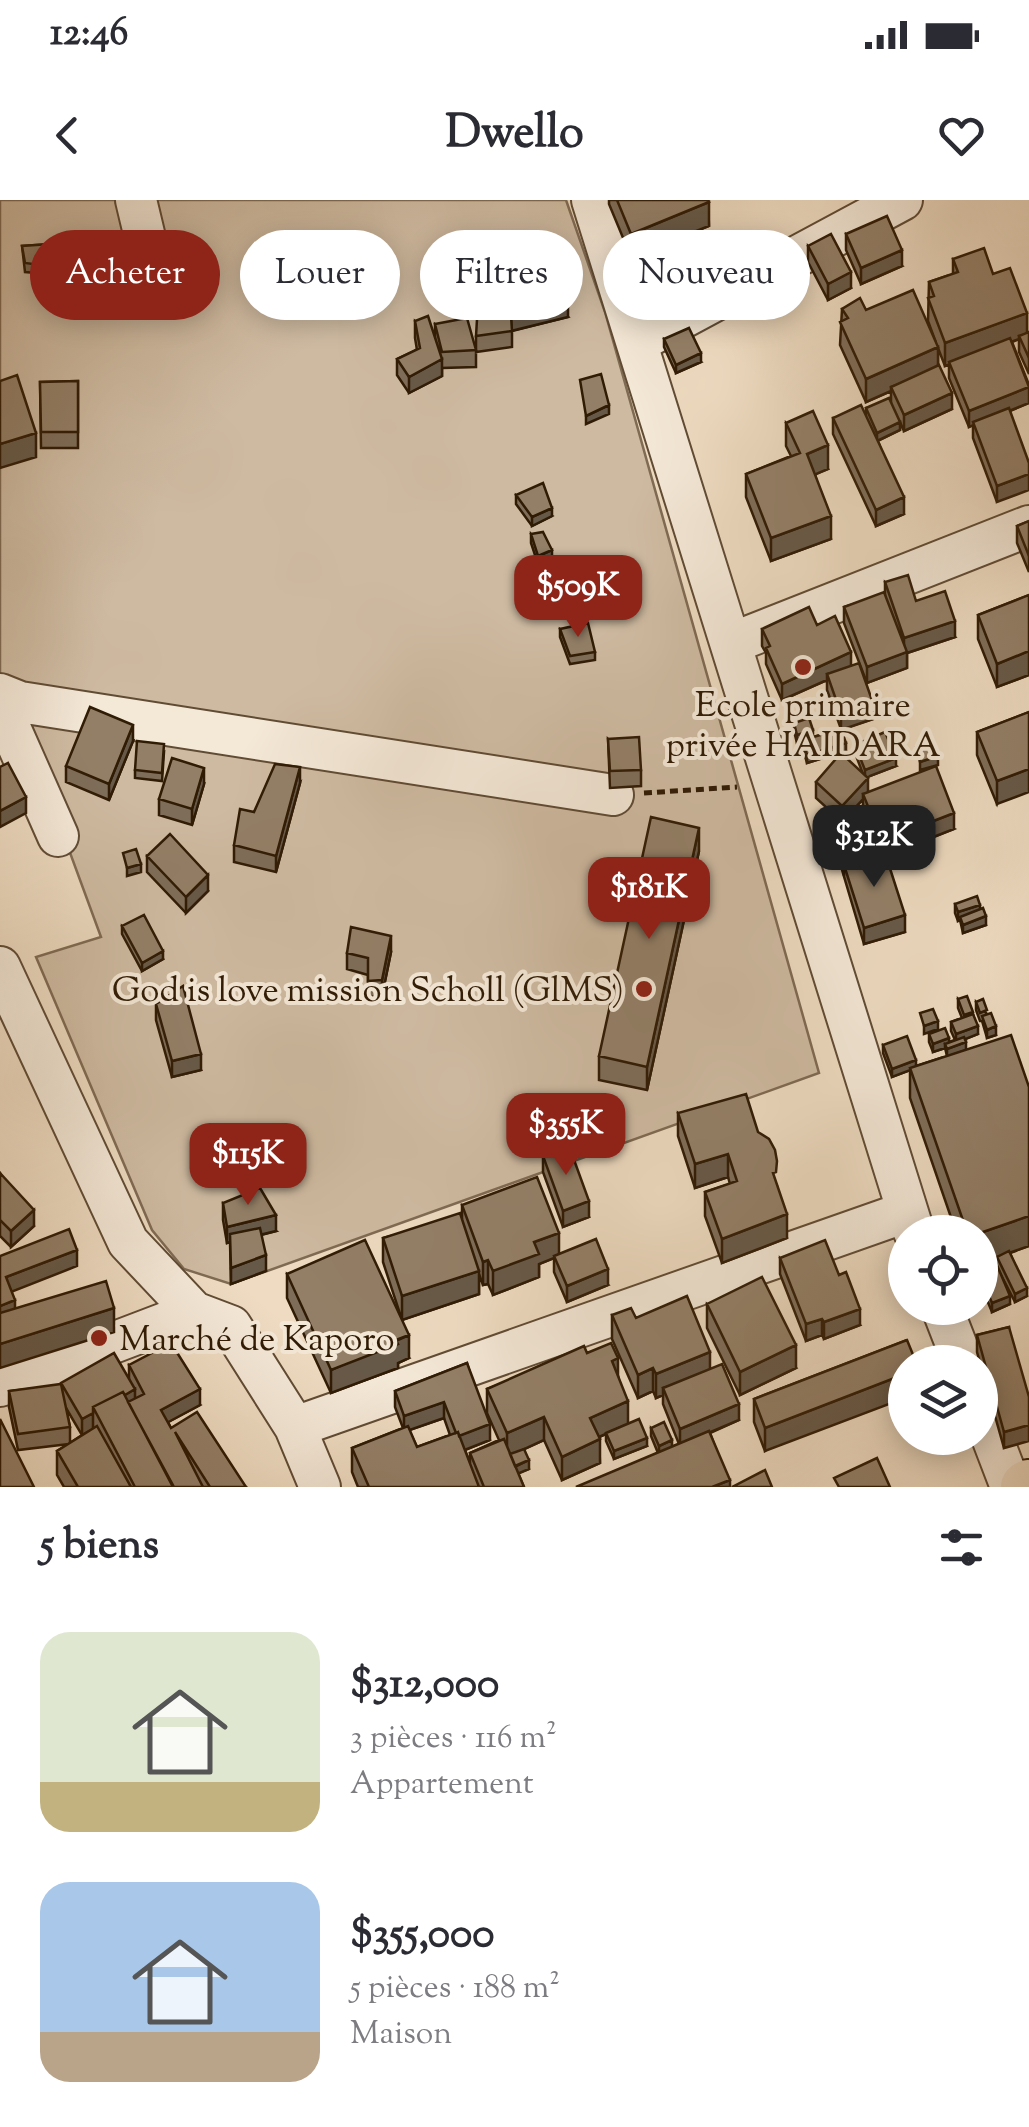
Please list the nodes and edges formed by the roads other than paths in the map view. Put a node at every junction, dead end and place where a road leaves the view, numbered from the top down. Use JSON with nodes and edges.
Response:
{"nodes":[{"id":1,"x":136,"y":200,"type":"edge"},
{"id":2,"x":592,"y":200,"type":"edge"},
{"id":3,"x":902,"y":200,"type":"edge"},
{"id":4,"x":143,"y":230,"type":"edge"},
{"id":5,"x":638,"y":342,"type":"junction"},
{"id":6,"x":1029,"y":526,"type":"edge"},
{"id":7,"x":732,"y":642,"type":"junction"},
{"id":8,"x":0,"y":694,"type":"edge"},
{"id":9,"x":0,"y":704,"type":"edge"},
{"id":10,"x":613,"y":795,"type":"road end"},
{"id":11,"x":58,"y":836,"type":"dead end"},
{"id":12,"x":0,"y":967,"type":"edge"},
{"id":13,"x":908,"y":1215,"type":"edge"},
{"id":14,"x":888,"y":1229,"type":"edge"},
{"id":15,"x":194,"y":1312,"type":"junction"},
{"id":16,"x":0,"y":1386,"type":"edge"},
{"id":17,"x":294,"y":1428,"type":"junction"},
{"id":18,"x":998,"y":1453,"type":"edge"},
{"id":19,"x":320,"y":1487,"type":"edge"},
{"id":20,"x":1011,"y":1487,"type":"edge"}],
"edges":[{"from":1,"to":4,"type":"street"},
{"from":2,"to":5,"type":"street"},
{"from":3,"to":5,"type":"street"},
{"from":5,"to":7,"type":"street"},
{"from":6,"to":7,"type":"street"},
{"from":7,"to":13,"type":"street"},
{"from":8,"to":10,"type":"street"},
{"from":9,"to":11,"type":"street"},
{"from":12,"to":15,"type":"street"},
{"from":14,"to":17,"type":"street"},
{"from":15,"to":16,"type":"street"},
{"from":15,"to":17,"type":"street"},
{"from":17,"to":19,"type":"street"},
{"from":18,"to":20,"type":"street"}]}
